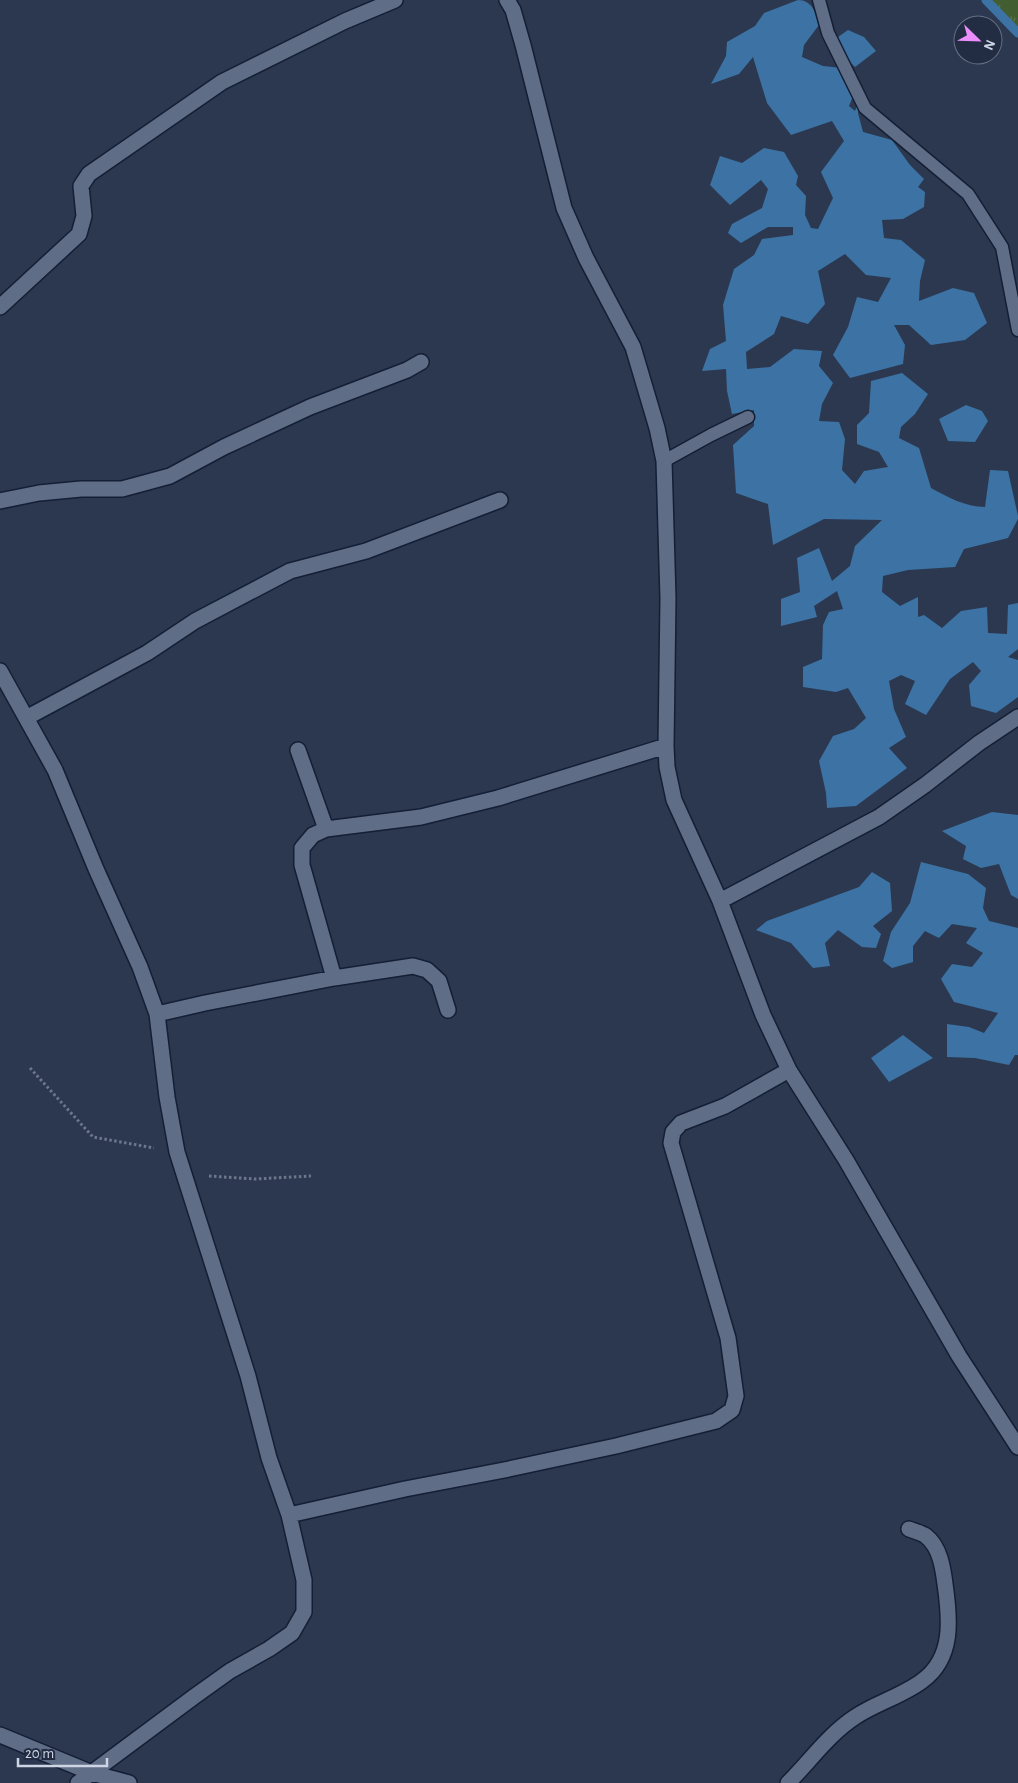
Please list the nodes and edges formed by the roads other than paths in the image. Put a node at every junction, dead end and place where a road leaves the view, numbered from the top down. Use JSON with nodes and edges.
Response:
{"nodes":[{"id":1,"x":395,"y":0,"type":"edge"},
{"id":2,"x":507,"y":0,"type":"edge"},
{"id":3,"x":819,"y":0,"type":"edge"},
{"id":4,"x":0,"y":308,"type":"edge"},
{"id":5,"x":1018,"y":330,"type":"edge"},
{"id":6,"x":421,"y":362,"type":"dead end"},
{"id":7,"x":748,"y":417,"type":"dead end"},
{"id":8,"x":664,"y":461,"type":"junction"},
{"id":9,"x":500,"y":500,"type":"dead end"},
{"id":10,"x":0,"y":501,"type":"edge"},
{"id":11,"x":0,"y":670,"type":"edge"},
{"id":12,"x":1018,"y":717,"type":"edge"},
{"id":13,"x":26,"y":718,"type":"junction"},
{"id":14,"x":666,"y":746,"type":"junction"},
{"id":15,"x":298,"y":750,"type":"dead end"},
{"id":16,"x":326,"y":829,"type":"junction"},
{"id":17,"x":720,"y":901,"type":"junction"},
{"id":18,"x":334,"y":978,"type":"junction"},
{"id":19,"x":448,"y":1010,"type":"dead end"},
{"id":20,"x":158,"y":1014,"type":"junction"},
{"id":21,"x":789,"y":1070,"type":"junction"},
{"id":22,"x":1018,"y":1447,"type":"edge"},
{"id":23,"x":289,"y":1515,"type":"junction"},
{"id":24,"x":909,"y":1529,"type":"dead end"},
{"id":25,"x":0,"y":1735,"type":"edge"},
{"id":26,"x":92,"y":1773,"type":"junction"},
{"id":27,"x":78,"y":1783,"type":"edge"},
{"id":28,"x":129,"y":1783,"type":"edge"},
{"id":29,"x":788,"y":1783,"type":"edge"}],
"edges":[{"from":1,"to":4,"type":"street"},
{"from":2,"to":8,"type":"street"},
{"from":3,"to":5,"type":"lane"},
{"from":6,"to":10,"type":"street"},
{"from":7,"to":8,"type":"lane"},
{"from":8,"to":14,"type":"street"},
{"from":9,"to":13,"type":"street"},
{"from":11,"to":13,"type":"street"},
{"from":12,"to":17,"type":"street"},
{"from":13,"to":20,"type":"street"},
{"from":14,"to":16,"type":"street"},
{"from":14,"to":17,"type":"street"},
{"from":15,"to":16,"type":"street"},
{"from":16,"to":18,"type":"street"},
{"from":17,"to":21,"type":"street"},
{"from":18,"to":19,"type":"street"},
{"from":18,"to":20,"type":"street"},
{"from":20,"to":23,"type":"street"},
{"from":21,"to":22,"type":"street"},
{"from":21,"to":23,"type":"street"},
{"from":23,"to":26,"type":"street"},
{"from":24,"to":29,"type":"street"},
{"from":25,"to":26,"type":"street"},
{"from":26,"to":27,"type":"street"},
{"from":26,"to":28,"type":"street"}]}
